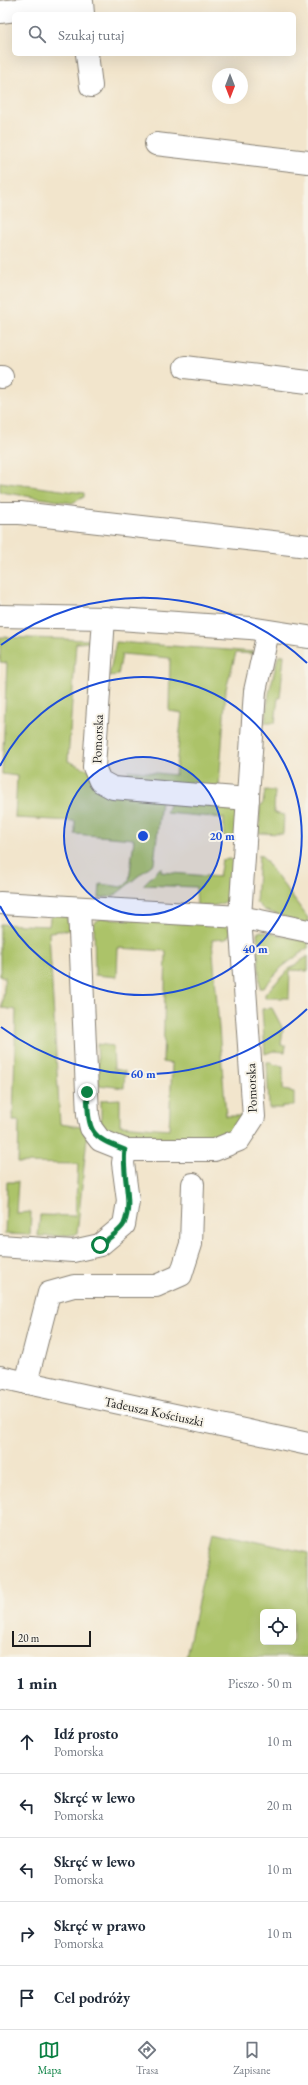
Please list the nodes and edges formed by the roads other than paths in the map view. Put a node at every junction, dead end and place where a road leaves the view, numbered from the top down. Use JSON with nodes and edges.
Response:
{"nodes":[{"id":1,"x":82,"y":5,"type":"edge"},
{"id":2,"x":0,"y":12,"type":"edge"},
{"id":3,"x":87,"y":56,"type":"edge"},
{"id":4,"x":91,"y":86,"type":"dead end"},
{"id":5,"x":156,"y":144,"type":"dead end"},
{"id":6,"x":308,"y":162,"type":"edge"},
{"id":7,"x":185,"y":367,"type":"dead end"},
{"id":8,"x":308,"y":382,"type":"edge"},
{"id":9,"x":7,"y":511,"type":"edge"},
{"id":10,"x":308,"y":546,"type":"edge"},
{"id":11,"x":0,"y":616,"type":"edge"},
{"id":12,"x":104,"y":618,"type":"junction"},
{"id":13,"x":268,"y":632,"type":"junction"},
{"id":14,"x":308,"y":637,"type":"edge"},
{"id":15,"x":248,"y":800,"type":"junction"},
{"id":16,"x":0,"y":903,"type":"edge"},
{"id":17,"x":79,"y":908,"type":"junction"},
{"id":18,"x":240,"y":917,"type":"junction"},
{"id":19,"x":308,"y":931,"type":"edge"},
{"id":20,"x":125,"y":1150,"type":"junction"},
{"id":21,"x":193,"y":1184,"type":"dead end"},
{"id":22,"x":0,"y":1246,"type":"edge"},
{"id":23,"x":0,"y":1377,"type":"edge"},
{"id":24,"x":26,"y":1383,"type":"junction"},
{"id":25,"x":308,"y":1444,"type":"edge"}],
"edges":[{"from":1,"to":2,"type":"street"},
{"from":3,"to":4,"type":"street"},
{"from":5,"to":6,"type":"street"},
{"from":7,"to":8,"type":"street"},
{"from":9,"to":10,"type":"street"},
{"from":11,"to":12,"type":"street"},
{"from":12,"to":13,"type":"street"},
{"from":12,"to":15,"type":"street","name":"Pomorska"},
{"from":13,"to":14,"type":"street"},
{"from":13,"to":15,"type":"street","name":"Pomorska"},
{"from":15,"to":18,"type":"street","name":"Pomorska"},
{"from":16,"to":17,"type":"street"},
{"from":17,"to":18,"type":"street"},
{"from":17,"to":20,"type":"street","name":"Pomorska"},
{"from":18,"to":19,"type":"street"},
{"from":18,"to":20,"type":"street","name":"Pomorska"},
{"from":20,"to":22,"type":"street"},
{"from":21,"to":24,"type":"street"},
{"from":23,"to":24,"type":"street","name":"Tadeusza Kościuszki"},
{"from":24,"to":25,"type":"street","name":"Tadeusza Kościuszki"}]}
